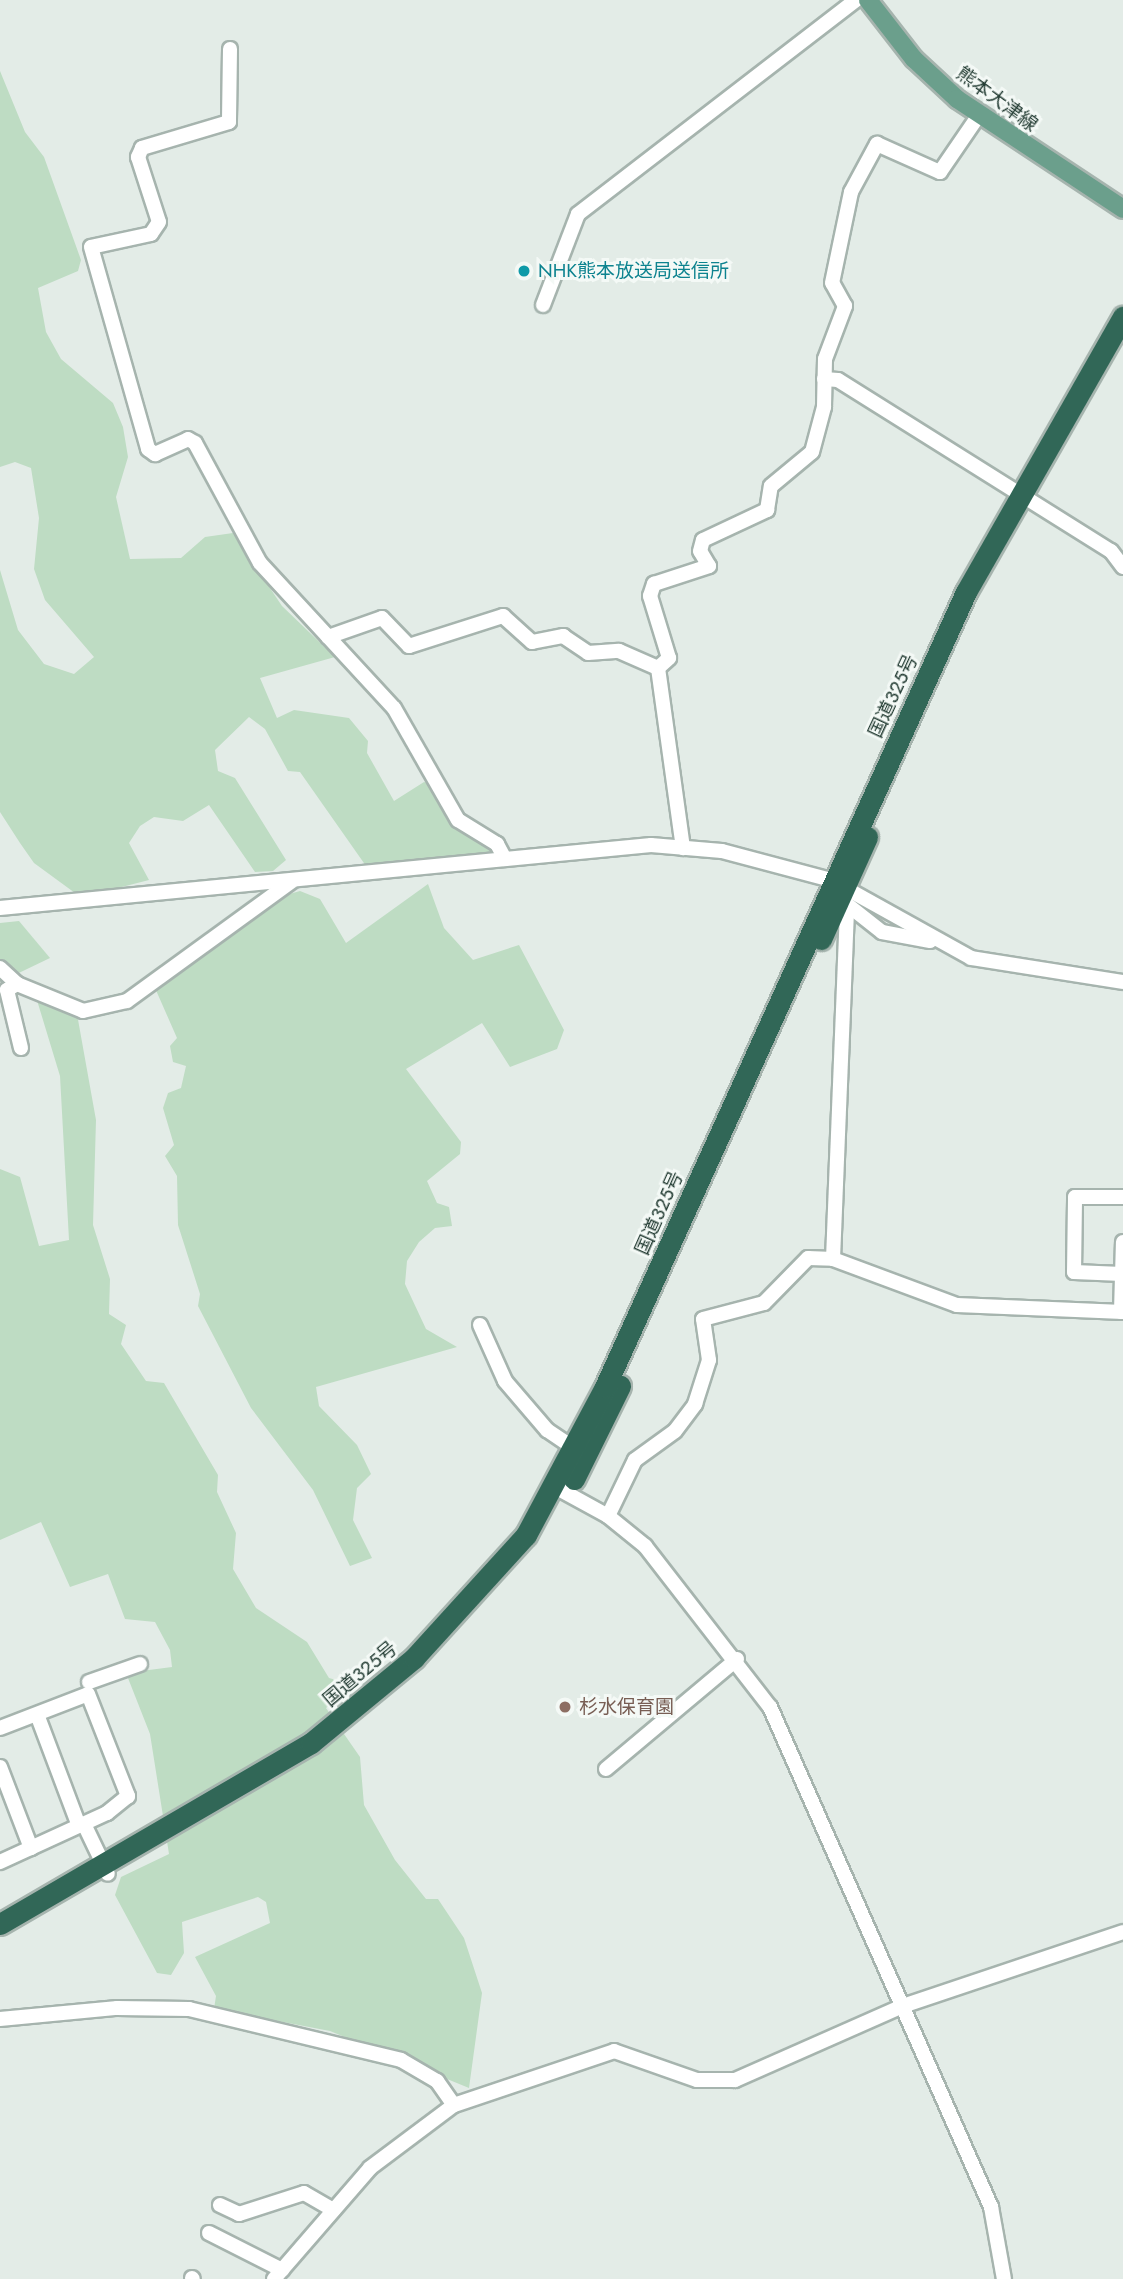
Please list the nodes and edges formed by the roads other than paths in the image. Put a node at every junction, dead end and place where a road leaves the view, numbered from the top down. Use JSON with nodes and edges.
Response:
{"nodes":[{"id":1,"x":856,"y":0,"type":"edge"},
{"id":2,"x":868,"y":0,"type":"edge"},
{"id":3,"x":230,"y":49,"type":"dead end"},
{"id":4,"x":979,"y":115,"type":"junction"},
{"id":5,"x":1123,"y":209,"type":"edge"},
{"id":6,"x":543,"y":305,"type":"dead end"},
{"id":7,"x":1123,"y":317,"type":"edge"},
{"id":8,"x":1123,"y":337,"type":"edge"},
{"id":9,"x":824,"y":379,"type":"junction"},
{"id":10,"x":1025,"y":498,"type":"junction"},
{"id":11,"x":1123,"y":567,"type":"edge"},
{"id":12,"x":328,"y":637,"type":"junction"},
{"id":13,"x":658,"y":668,"type":"junction"},
{"id":14,"x":683,"y":848,"type":"junction"},
{"id":15,"x":505,"y":859,"type":"junction"},
{"id":16,"x":292,"y":882,"type":"junction"},
{"id":17,"x":842,"y":892,"type":"junction"},
{"id":18,"x":0,"y":908,"type":"edge"},
{"id":19,"x":939,"y":942,"type":"junction"},
{"id":20,"x":0,"y":968,"type":"edge"},
{"id":21,"x":1123,"y":982,"type":"edge"},
{"id":22,"x":17,"y":984,"type":"junction"},
{"id":23,"x":20,"y":1048,"type":"dead end"},
{"id":24,"x":1123,"y":1198,"type":"edge"},
{"id":25,"x":1123,"y":1242,"type":"edge"},
{"id":26,"x":834,"y":1259,"type":"junction"},
{"id":27,"x":1122,"y":1274,"type":"edge"},
{"id":28,"x":1122,"y":1312,"type":"edge"},
{"id":29,"x":480,"y":1325,"type":"dead end"},
{"id":30,"x":574,"y":1448,"type":"junction"},
{"id":31,"x":561,"y":1490,"type":"junction"},
{"id":32,"x":608,"y":1516,"type":"junction"},
{"id":33,"x":737,"y":1659,"type":"junction"},
{"id":34,"x":140,"y":1664,"type":"dead end"},
{"id":35,"x":88,"y":1682,"type":"junction"},
{"id":36,"x":38,"y":1717,"type":"junction"},
{"id":37,"x":0,"y":1728,"type":"edge"},
{"id":38,"x":0,"y":1767,"type":"edge"},
{"id":39,"x":606,"y":1769,"type":"dead end"},
{"id":40,"x":81,"y":1825,"type":"junction"},
{"id":41,"x":30,"y":1848,"type":"junction"},
{"id":42,"x":0,"y":1862,"type":"edge"},
{"id":43,"x":106,"y":1869,"type":"junction"},
{"id":44,"x":0,"y":1930,"type":"edge"},
{"id":45,"x":1123,"y":1932,"type":"edge"},
{"id":46,"x":903,"y":2006,"type":"junction"},
{"id":47,"x":0,"y":2019,"type":"edge"},
{"id":48,"x":454,"y":2105,"type":"junction"},
{"id":49,"x":220,"y":2205,"type":"dead end"},
{"id":50,"x":334,"y":2210,"type":"junction"},
{"id":51,"x":209,"y":2234,"type":"dead end"},
{"id":52,"x":278,"y":2274,"type":"edge"},
{"id":53,"x":1004,"y":2279,"type":"edge"}],
"edges":[{"from":1,"to":6,"type":"street"},
{"from":2,"to":4,"type":"main road","name":"熊本大津線"},
{"from":3,"to":12,"type":"street"},
{"from":4,"to":5,"type":"main road","name":"熊本大津線"},
{"from":4,"to":9,"type":"street"},
{"from":7,"to":10,"type":"highway","name":"国道325号"},
{"from":8,"to":10,"type":"highway","name":"国道325号"},
{"from":9,"to":10,"type":"street"},
{"from":9,"to":13,"type":"street"},
{"from":10,"to":11,"type":"street"},
{"from":10,"to":17,"type":"highway","name":"国道325号"},
{"from":12,"to":13,"type":"street"},
{"from":12,"to":15,"type":"street"},
{"from":13,"to":14,"type":"street"},
{"from":14,"to":15,"type":"street"},
{"from":14,"to":17,"type":"street"},
{"from":15,"to":16,"type":"street"},
{"from":16,"to":18,"type":"street"},
{"from":16,"to":22,"type":"street"},
{"from":17,"to":19,"type":"street"},
{"from":17,"to":19,"type":"street"},
{"from":17,"to":26,"type":"street"},
{"from":17,"to":30,"type":"highway","name":"国道325号"},
{"from":17,"to":31,"type":"highway","name":"国道325号"},
{"from":19,"to":21,"type":"street"},
{"from":20,"to":22,"type":"street"},
{"from":22,"to":23,"type":"street"},
{"from":24,"to":27,"type":"street"},
{"from":25,"to":27,"type":"street"},
{"from":26,"to":28,"type":"street"},
{"from":26,"to":32,"type":"street"},
{"from":27,"to":28,"type":"street"},
{"from":29,"to":30,"type":"street"},
{"from":30,"to":31,"type":"highway","name":"国道325号"},
{"from":31,"to":32,"type":"street"},
{"from":31,"to":43,"type":"highway","name":"国道325号"},
{"from":32,"to":33,"type":"street"},
{"from":33,"to":39,"type":"street"},
{"from":33,"to":46,"type":"street"},
{"from":34,"to":35,"type":"street"},
{"from":35,"to":36,"type":"street"},
{"from":35,"to":40,"type":"street"},
{"from":36,"to":37,"type":"street"},
{"from":36,"to":40,"type":"street"},
{"from":38,"to":41,"type":"street"},
{"from":40,"to":41,"type":"street"},
{"from":40,"to":43,"type":"street"},
{"from":41,"to":42,"type":"street"},
{"from":43,"to":44,"type":"highway","name":"国道325号"},
{"from":45,"to":46,"type":"street"},
{"from":46,"to":48,"type":"street"},
{"from":46,"to":53,"type":"street"},
{"from":47,"to":48,"type":"street"},
{"from":48,"to":50,"type":"street"},
{"from":49,"to":50,"type":"street"},
{"from":50,"to":52,"type":"street"},
{"from":51,"to":52,"type":"street"}]}
